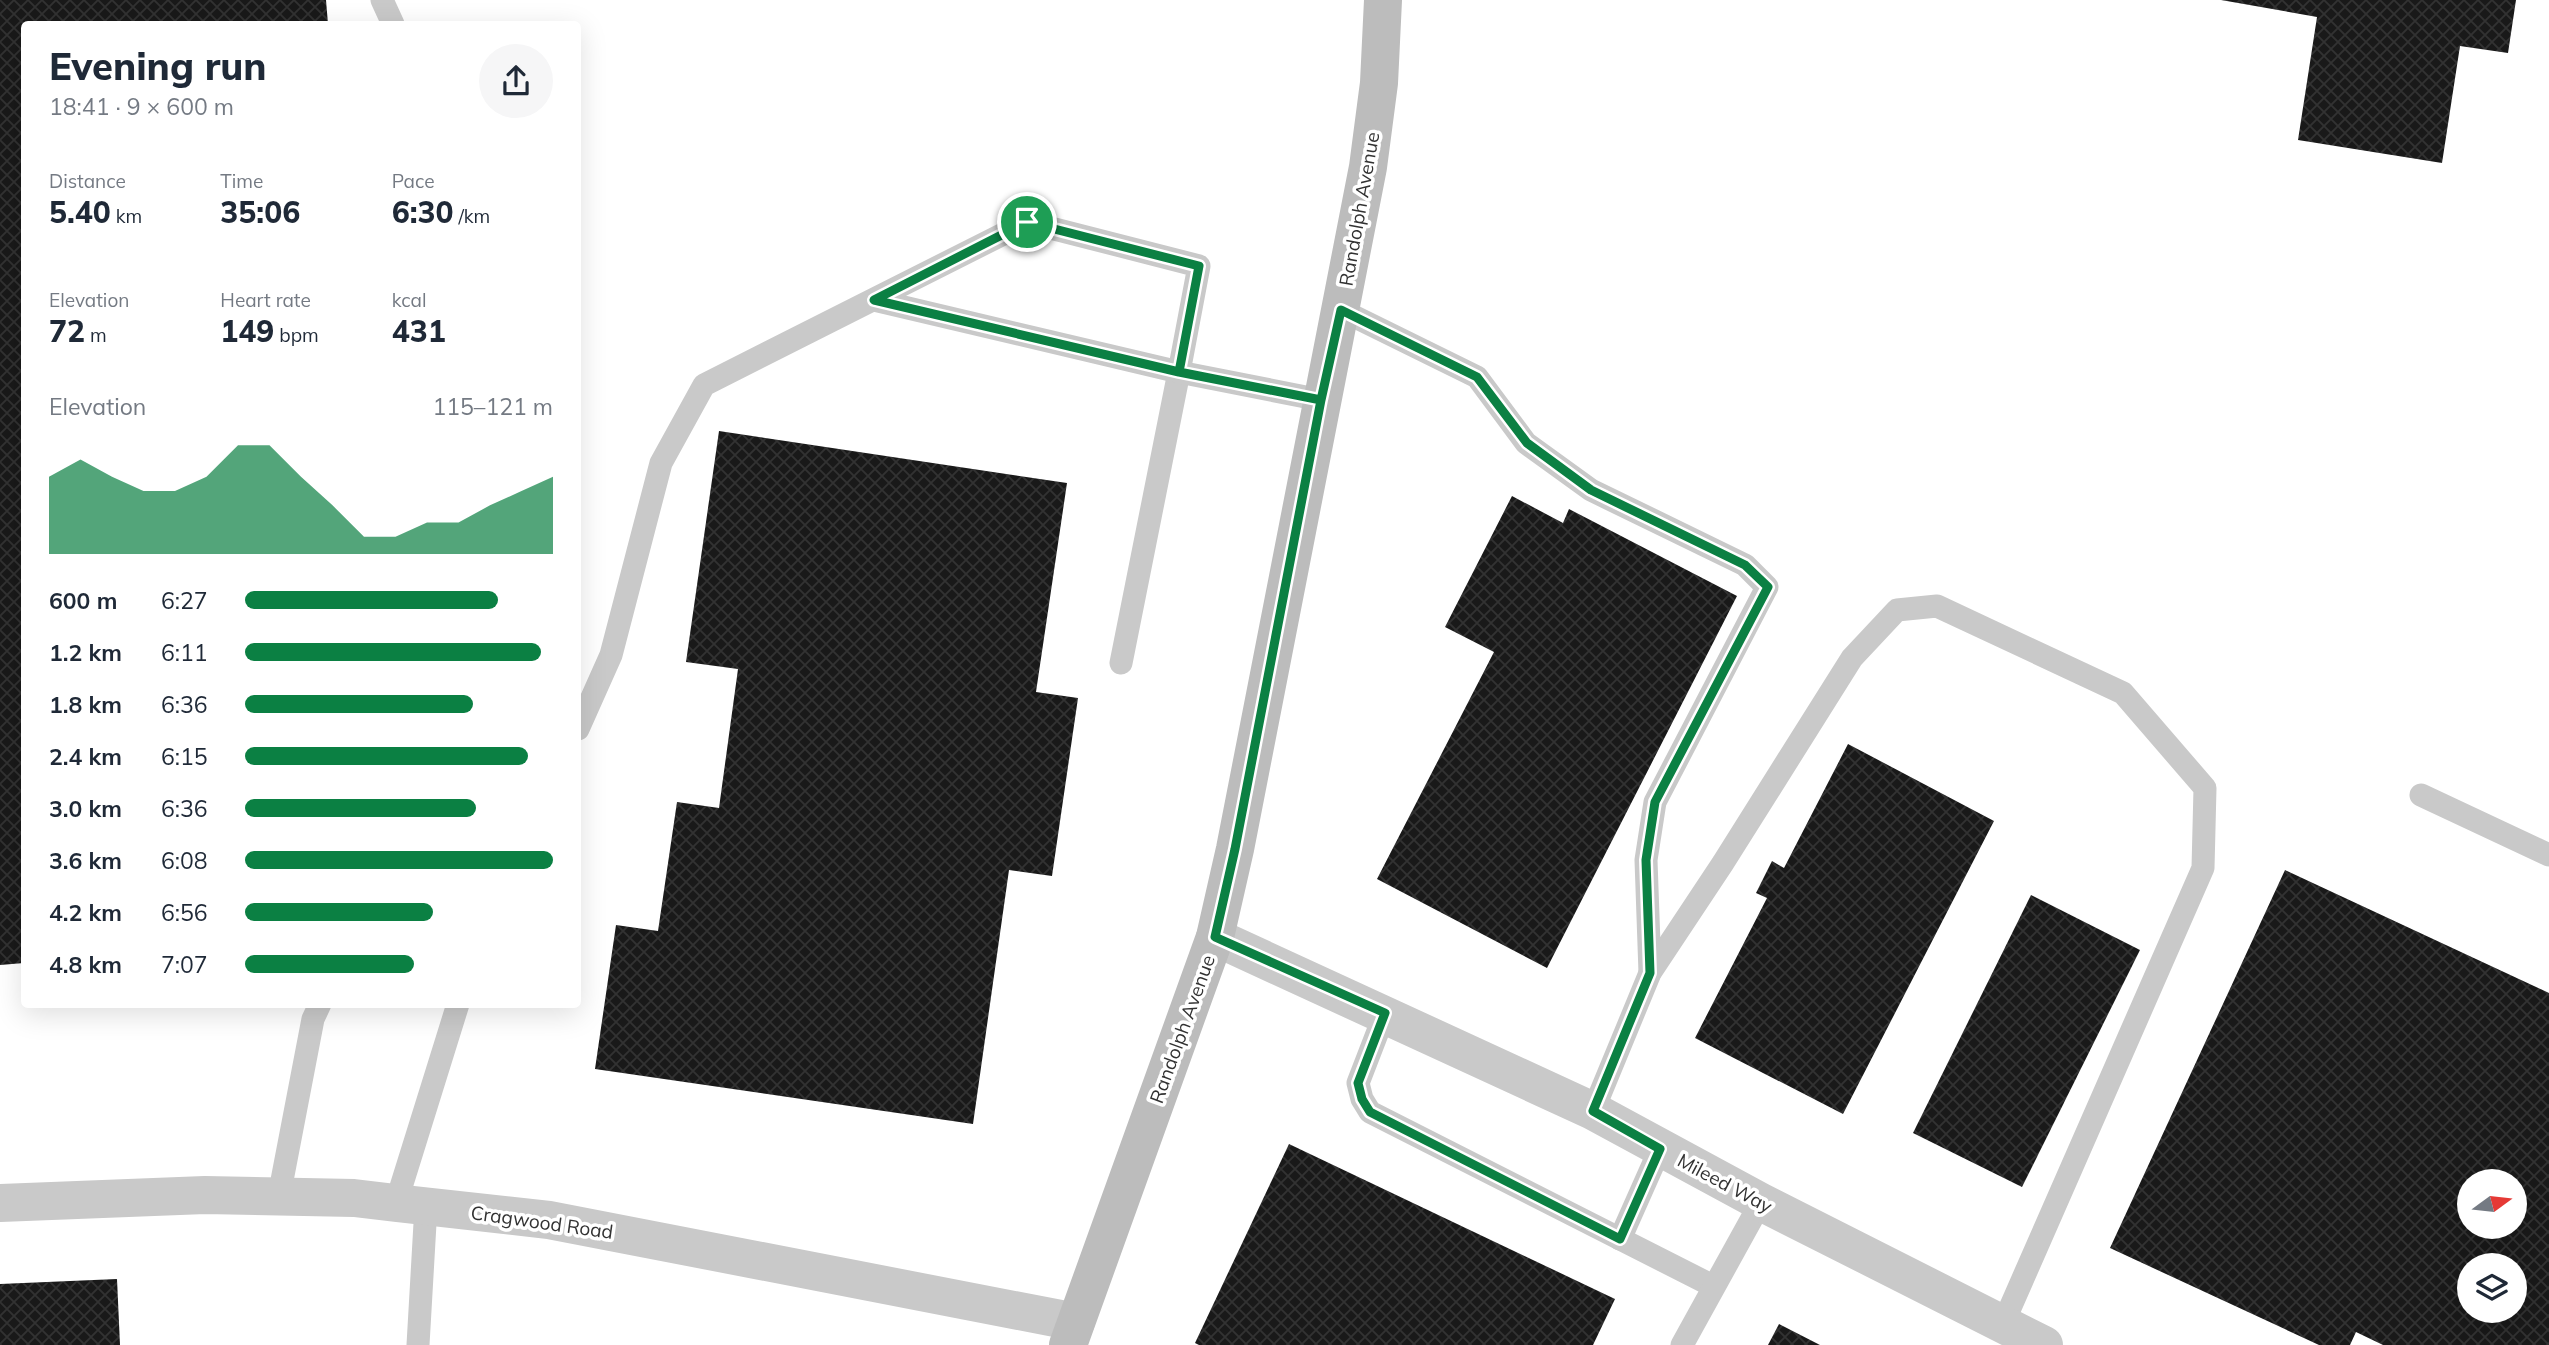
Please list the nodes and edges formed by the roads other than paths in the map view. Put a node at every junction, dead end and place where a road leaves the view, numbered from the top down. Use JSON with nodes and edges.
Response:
{"nodes":[{"id":1,"x":382,"y":0,"type":"edge"},
{"id":2,"x":1383,"y":0,"type":"edge"},
{"id":3,"x":392,"y":21,"type":"edge"},
{"id":4,"x":874,"y":300,"type":"junction"},
{"id":5,"x":1341,"y":310,"type":"junction"},
{"id":6,"x":1179,"y":372,"type":"junction"},
{"id":7,"x":1321,"y":400,"type":"junction"},
{"id":8,"x":1121,"y":663,"type":"dead end"},
{"id":9,"x":581,"y":722,"type":"edge"},
{"id":10,"x":2421,"y":795,"type":"dead end"},
{"id":11,"x":2549,"y":855,"type":"edge"},
{"id":12,"x":1215,"y":937,"type":"junction"},
{"id":13,"x":1650,"y":973,"type":"junction"},
{"id":14,"x":318,"y":1008,"type":"edge"},
{"id":15,"x":457,"y":1008,"type":"edge"},
{"id":16,"x":1385,"y":1013,"type":"junction"},
{"id":17,"x":1593,"y":1111,"type":"junction"},
{"id":18,"x":1660,"y":1149,"type":"junction"},
{"id":19,"x":279,"y":1196,"type":"junction"},
{"id":20,"x":1761,"y":1202,"type":"junction"},
{"id":21,"x":0,"y":1203,"type":"edge"},
{"id":22,"x":411,"y":1204,"type":"junction"},
{"id":23,"x":1620,"y":1239,"type":"junction"},
{"id":24,"x":1713,"y":1286,"type":"junction"},
{"id":25,"x":2003,"y":1324,"type":"junction"},
{"id":26,"x":1072,"y":1334,"type":"edge"},
{"id":27,"x":418,"y":1345,"type":"edge"},
{"id":28,"x":1682,"y":1345,"type":"edge"},
{"id":29,"x":2044,"y":1345,"type":"edge"}],
"edges":[{"from":1,"to":3,"type":"lane"},
{"from":2,"to":5,"type":"main road","name":"Randolph Avenue"},
{"from":4,"to":6,"type":"lane"},
{"from":4,"to":6,"type":"lane"},
{"from":4,"to":9,"type":"lane"},
{"from":5,"to":7,"type":"main road","name":"Randolph Avenue"},
{"from":5,"to":13,"type":"lane"},
{"from":6,"to":7,"type":"lane"},
{"from":6,"to":8,"type":"lane"},
{"from":7,"to":12,"type":"main road","name":"Randolph Avenue"},
{"from":10,"to":11,"type":"lane"},
{"from":12,"to":16,"type":"street","name":"Mileed Way"},
{"from":12,"to":26,"type":"main road","name":"Randolph Avenue"},
{"from":13,"to":17,"type":"lane"},
{"from":13,"to":25,"type":"lane"},
{"from":14,"to":19,"type":"lane"},
{"from":15,"to":22,"type":"lane"},
{"from":16,"to":17,"type":"street","name":"Mileed Way"},
{"from":16,"to":23,"type":"lane"},
{"from":17,"to":18,"type":"street","name":"Mileed Way"},
{"from":18,"to":20,"type":"street","name":"Mileed Way"},
{"from":18,"to":23,"type":"lane"},
{"from":19,"to":21,"type":"street","name":"Cragwood Road"},
{"from":19,"to":22,"type":"street","name":"Cragwood Road"},
{"from":20,"to":24,"type":"lane"},
{"from":20,"to":25,"type":"street","name":"Mileed Way"},
{"from":22,"to":26,"type":"street","name":"Cragwood Road"},
{"from":22,"to":27,"type":"lane"},
{"from":23,"to":24,"type":"lane"},
{"from":24,"to":28,"type":"lane"},
{"from":25,"to":29,"type":"street","name":"Mileed Way"}]}
